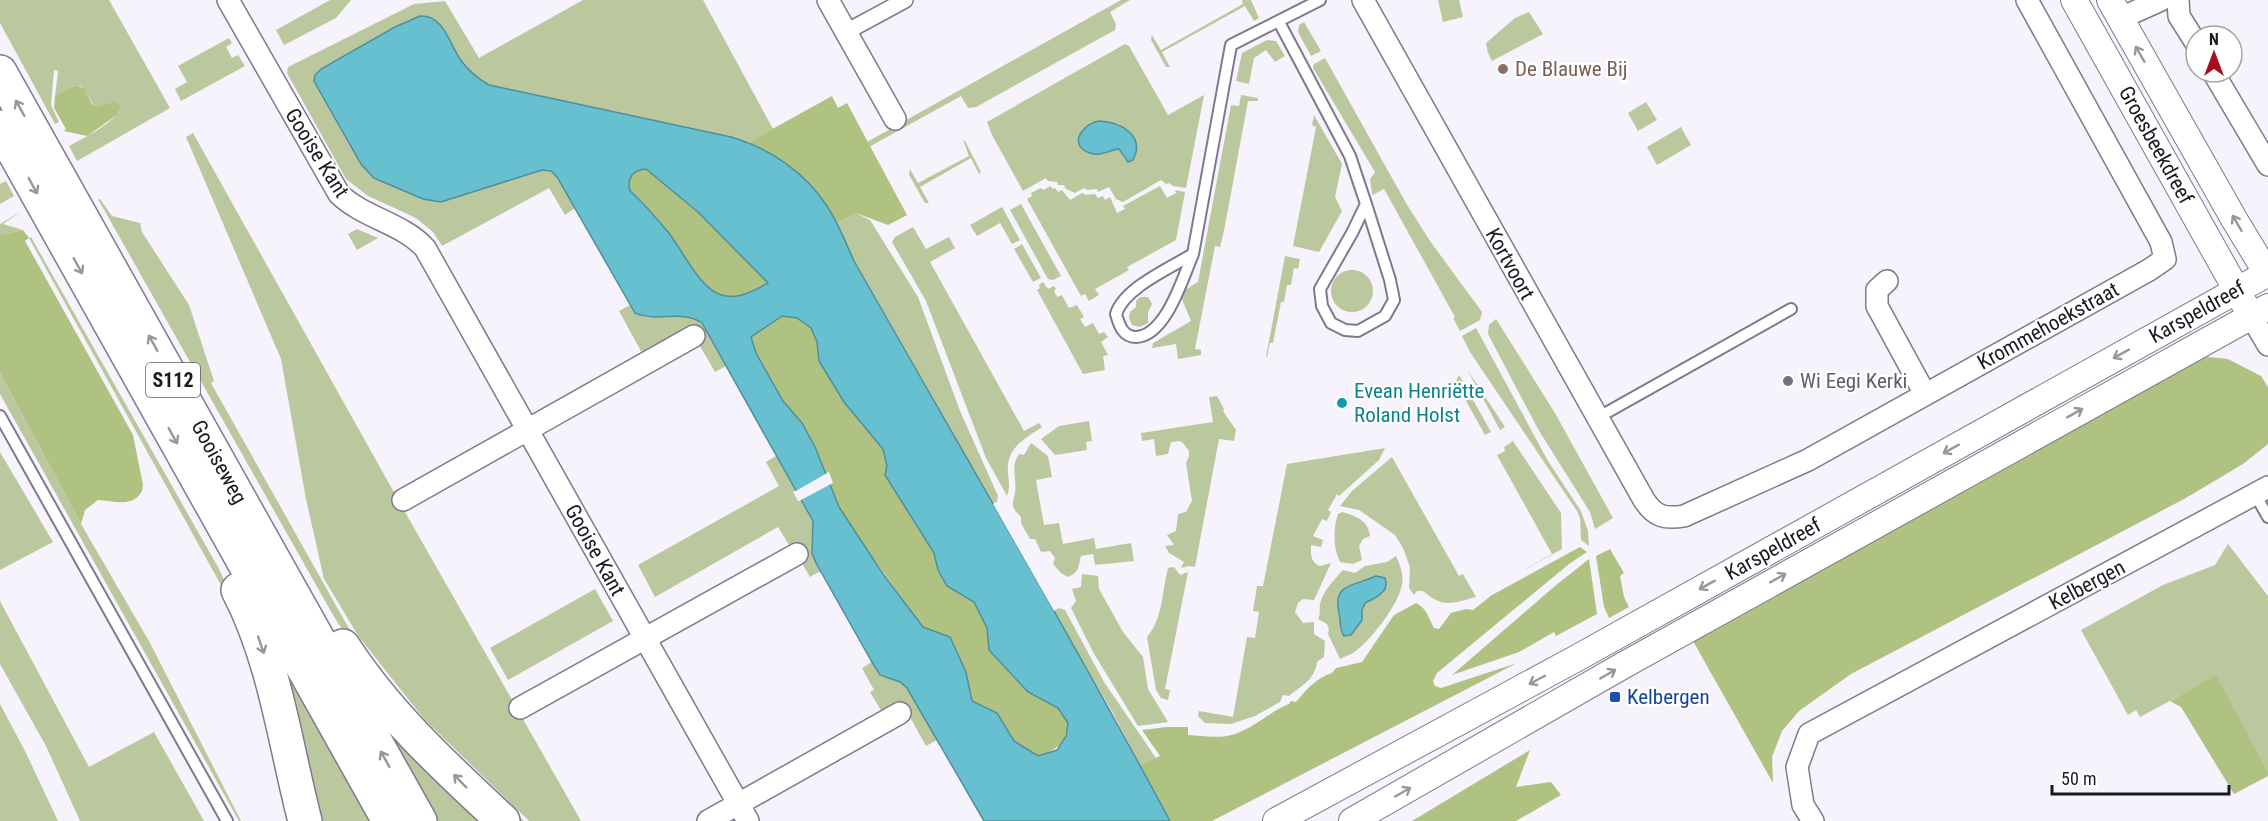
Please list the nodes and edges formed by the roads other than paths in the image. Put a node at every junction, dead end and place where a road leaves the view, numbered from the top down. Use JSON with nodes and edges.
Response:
{"nodes":[{"id":1,"x":228,"y":0,"type":"edge"},
{"id":2,"x":828,"y":0,"type":"edge"},
{"id":3,"x":905,"y":0,"type":"edge"},
{"id":4,"x":1320,"y":0,"type":"edge"},
{"id":5,"x":1363,"y":0,"type":"edge"},
{"id":6,"x":2027,"y":0,"type":"edge"},
{"id":7,"x":2074,"y":0,"type":"edge"},
{"id":8,"x":2161,"y":0,"type":"edge"},
{"id":9,"x":2178,"y":0,"type":"edge"},
{"id":10,"x":2115,"y":9,"type":"edge"},
{"id":11,"x":1279,"y":21,"type":"junction"},
{"id":12,"x":2185,"y":24,"type":"edge"},
{"id":13,"x":846,"y":32,"type":"junction"},
{"id":14,"x":0,"y":72,"type":"edge"},
{"id":15,"x":2220,"y":84,"type":"edge"},
{"id":16,"x":895,"y":119,"type":"dead end"},
{"id":17,"x":0,"y":127,"type":"edge"},
{"id":18,"x":28,"y":150,"type":"junction"},
{"id":19,"x":2268,"y":165,"type":"edge"},
{"id":20,"x":1366,"y":204,"type":"junction"},
{"id":21,"x":61,"y":208,"type":"junction"},
{"id":22,"x":1193,"y":254,"type":"junction"},
{"id":23,"x":2268,"y":273,"type":"edge"},
{"id":24,"x":1887,"y":280,"type":"dead end"},
{"id":25,"x":2237,"y":290,"type":"junction"},
{"id":26,"x":1791,"y":309,"type":"dead end"},
{"id":27,"x":2260,"y":311,"type":"edge"},
{"id":28,"x":694,"y":336,"type":"dead end"},
{"id":29,"x":2268,"y":345,"type":"edge"},
{"id":30,"x":1925,"y":394,"type":"junction"},
{"id":31,"x":0,"y":416,"type":"edge"},
{"id":32,"x":1597,"y":418,"type":"junction"},
{"id":33,"x":527,"y":429,"type":"junction"},
{"id":34,"x":2268,"y":474,"type":"edge"},
{"id":35,"x":2261,"y":491,"type":"edge"},
{"id":36,"x":403,"y":500,"type":"dead end"},
{"id":37,"x":2268,"y":517,"type":"edge"},
{"id":38,"x":1667,"y":518,"type":"joint"},
{"id":39,"x":225,"y":529,"type":"junction"},
{"id":40,"x":797,"y":554,"type":"dead end"},
{"id":41,"x":273,"y":560,"type":"junction"},
{"id":42,"x":645,"y":639,"type":"junction"},
{"id":43,"x":520,"y":708,"type":"dead end"},
{"id":44,"x":900,"y":713,"type":"dead end"},
{"id":45,"x":743,"y":812,"type":"edge"},
{"id":46,"x":227,"y":821,"type":"edge"},
{"id":47,"x":305,"y":821,"type":"edge"},
{"id":48,"x":389,"y":821,"type":"edge"},
{"id":49,"x":420,"y":821,"type":"edge"},
{"id":50,"x":503,"y":821,"type":"edge"},
{"id":51,"x":708,"y":821,"type":"edge"},
{"id":52,"x":1276,"y":821,"type":"edge"},
{"id":53,"x":1352,"y":821,"type":"edge"},
{"id":54,"x":1813,"y":821,"type":"edge"}],
"edges":[{"from":1,"to":33,"type":"street","name":"Gooise Kant"},
{"from":2,"to":13,"type":"street"},
{"from":3,"to":13,"type":"street"},
{"from":4,"to":11,"type":"lane"},
{"from":5,"to":32,"type":"street","name":"Kortvoort"},
{"from":6,"to":30,"type":"street","name":"Krommehoekstraat"},
{"from":7,"to":25,"type":"street","name":"Groesbeekdreef"},
{"from":8,"to":10,"type":"street"},
{"from":9,"to":12,"type":"street"},
{"from":23,"to":10,"type":"street","name":"Groesbeekdreef","one_way":true},
{"from":11,"to":20,"type":"lane"},
{"from":11,"to":22,"type":"lane"},
{"from":13,"to":16,"type":"street"},
{"from":18,"to":14,"type":"highway","name":"Gooiseweg","number":"S112","one_way":true},
{"from":15,"to":19,"type":"street"},
{"from":17,"to":18,"type":"highway","name":"Gooiseweg","number":"S112"},
{"from":18,"to":21,"type":"highway","name":"Gooiseweg","number":"S112"},
{"from":20,"to":20,"type":"lane"},
{"from":21,"to":39,"type":"highway","name":"Gooiseweg","number":"S112","one_way":true},
{"from":41,"to":21,"type":"highway","name":"Gooiseweg","number":"S112","one_way":true},
{"from":22,"to":22,"type":"lane"},
{"from":23,"to":25,"type":"street","name":"Karspeldreef"},
{"from":24,"to":30,"type":"street"},
{"from":25,"to":27,"type":"street","name":"Groesbeekdreef"},
{"from":25,"to":52,"type":"street","name":"Karspeldreef","one_way":true},
{"from":26,"to":32,"type":"lane"},
{"from":27,"to":29,"type":"street"},
{"from":53,"to":27,"type":"street","name":"Karspeldreef","one_way":true},
{"from":28,"to":33,"type":"street"},
{"from":30,"to":38,"type":"street","name":"Krommehoekstraat"},
{"from":31,"to":46,"type":"lane"},
{"from":32,"to":38,"type":"street","name":"Kortvoort"},
{"from":33,"to":36,"type":"street"},
{"from":33,"to":42,"type":"street","name":"Gooise Kant"},
{"from":34,"to":35,"type":"street","name":"Kelbergen"},
{"from":35,"to":37,"type":"lane"},
{"from":35,"to":54,"type":"street","name":"Kelbergen"},
{"from":39,"to":47,"type":"highway","one_way":true},
{"from":39,"to":48,"type":"highway","name":"Gooiseweg","number":"S112"},
{"from":40,"to":42,"type":"street"},
{"from":49,"to":41,"type":"highway","name":"Gooiseweg","number":"S112","one_way":true},
{"from":50,"to":41,"type":"highway","one_way":true},
{"from":42,"to":43,"type":"street"},
{"from":42,"to":45,"type":"street","name":"Gooise Kant"},
{"from":44,"to":45,"type":"street"},
{"from":45,"to":51,"type":"street"}]}
